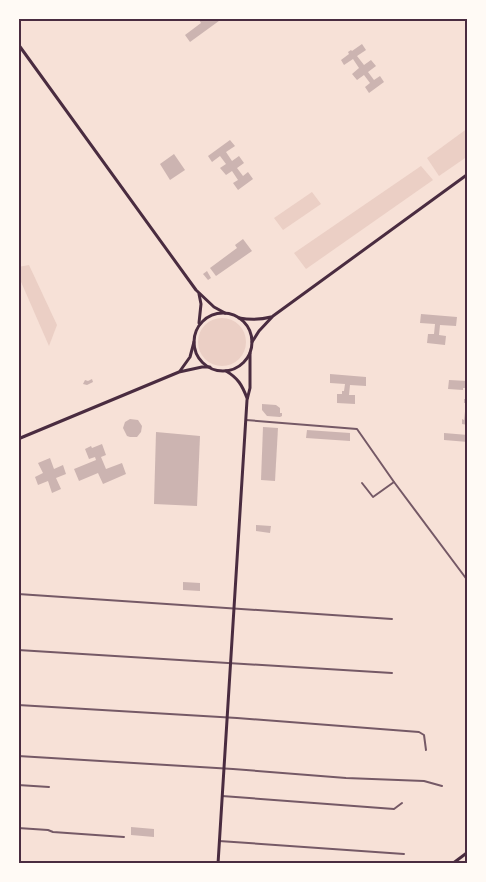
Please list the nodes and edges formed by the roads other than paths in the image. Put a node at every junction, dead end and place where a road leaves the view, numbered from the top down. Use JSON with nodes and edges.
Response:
{"nodes":[{"id":1,"x":18,"y":44,"type":"edge"},
{"id":2,"x":468,"y":174,"type":"edge"},
{"id":3,"x":199,"y":293,"type":"junction"},
{"id":4,"x":225,"y":313,"type":"junction"},
{"id":5,"x":273,"y":316,"type":"junction"},
{"id":6,"x":239,"y":318,"type":"junction"},
{"id":7,"x":198,"y":327,"type":"junction"},
{"id":8,"x":194,"y":342,"type":"junction"},
{"id":9,"x":252,"y":342,"type":"junction"},
{"id":10,"x":250,"y":353,"type":"junction"},
{"id":11,"x":210,"y":367,"type":"junction"},
{"id":12,"x":224,"y":370,"type":"junction"},
{"id":13,"x":179,"y":372,"type":"junction"},
{"id":14,"x":247,"y":400,"type":"junction"},
{"id":15,"x":246,"y":420,"type":"junction"},
{"id":16,"x":18,"y":439,"type":"edge"},
{"id":17,"x":394,"y":482,"type":"junction"},
{"id":18,"x":362,"y":483,"type":"dead end"},
{"id":19,"x":468,"y":581,"type":"edge"},
{"id":20,"x":18,"y":594,"type":"edge"},
{"id":21,"x":234,"y":607,"type":"junction"},
{"id":22,"x":392,"y":619,"type":"dead end"},
{"id":23,"x":18,"y":650,"type":"edge"},
{"id":24,"x":231,"y":663,"type":"junction"},
{"id":25,"x":392,"y":673,"type":"dead end"},
{"id":26,"x":18,"y":705,"type":"edge"},
{"id":27,"x":227,"y":718,"type":"junction"},
{"id":28,"x":426,"y":750,"type":"dead end"},
{"id":29,"x":18,"y":756,"type":"edge"},
{"id":30,"x":224,"y":769,"type":"junction"},
{"id":31,"x":18,"y":785,"type":"edge"},
{"id":32,"x":442,"y":786,"type":"dead end"},
{"id":33,"x":49,"y":787,"type":"dead end"},
{"id":34,"x":222,"y":796,"type":"junction"},
{"id":35,"x":402,"y":803,"type":"dead end"},
{"id":36,"x":18,"y":828,"type":"edge"},
{"id":37,"x":124,"y":837,"type":"dead end"},
{"id":38,"x":219,"y":841,"type":"junction"},
{"id":39,"x":468,"y":852,"type":"edge"},
{"id":40,"x":404,"y":854,"type":"dead end"},
{"id":41,"x":218,"y":864,"type":"edge"},
{"id":42,"x":452,"y":864,"type":"edge"}],
"edges":[{"from":1,"to":3,"type":"main road"},
{"from":2,"to":5,"type":"main road"},
{"from":3,"to":4,"type":"main road"},
{"from":3,"to":7,"type":"main road"},
{"from":4,"to":6,"type":"main road"},
{"from":4,"to":7,"type":"main road"},
{"from":5,"to":6,"type":"main road"},
{"from":5,"to":9,"type":"main road"},
{"from":6,"to":9,"type":"main road"},
{"from":7,"to":8,"type":"main road"},
{"from":8,"to":11,"type":"main road"},
{"from":8,"to":13,"type":"main road"},
{"from":9,"to":10,"type":"main road"},
{"from":10,"to":12,"type":"main road"},
{"from":10,"to":14,"type":"main road"},
{"from":11,"to":12,"type":"main road"},
{"from":11,"to":13,"type":"main road"},
{"from":12,"to":14,"type":"main road"},
{"from":13,"to":16,"type":"main road"},
{"from":14,"to":15,"type":"main road"},
{"from":15,"to":17,"type":"street"},
{"from":15,"to":21,"type":"main road"},
{"from":17,"to":18,"type":"street"},
{"from":17,"to":19,"type":"street"},
{"from":20,"to":21,"type":"street"},
{"from":21,"to":22,"type":"street"},
{"from":21,"to":24,"type":"main road"},
{"from":23,"to":24,"type":"street"},
{"from":24,"to":25,"type":"street"},
{"from":24,"to":27,"type":"main road"},
{"from":26,"to":27,"type":"street"},
{"from":27,"to":28,"type":"street"},
{"from":27,"to":30,"type":"main road"},
{"from":29,"to":30,"type":"street"},
{"from":30,"to":32,"type":"street"},
{"from":30,"to":34,"type":"main road"},
{"from":31,"to":33,"type":"street"},
{"from":34,"to":35,"type":"street"},
{"from":34,"to":38,"type":"main road"},
{"from":36,"to":37,"type":"street"},
{"from":38,"to":40,"type":"street"},
{"from":38,"to":41,"type":"main road"},
{"from":39,"to":42,"type":"main road"}]}
